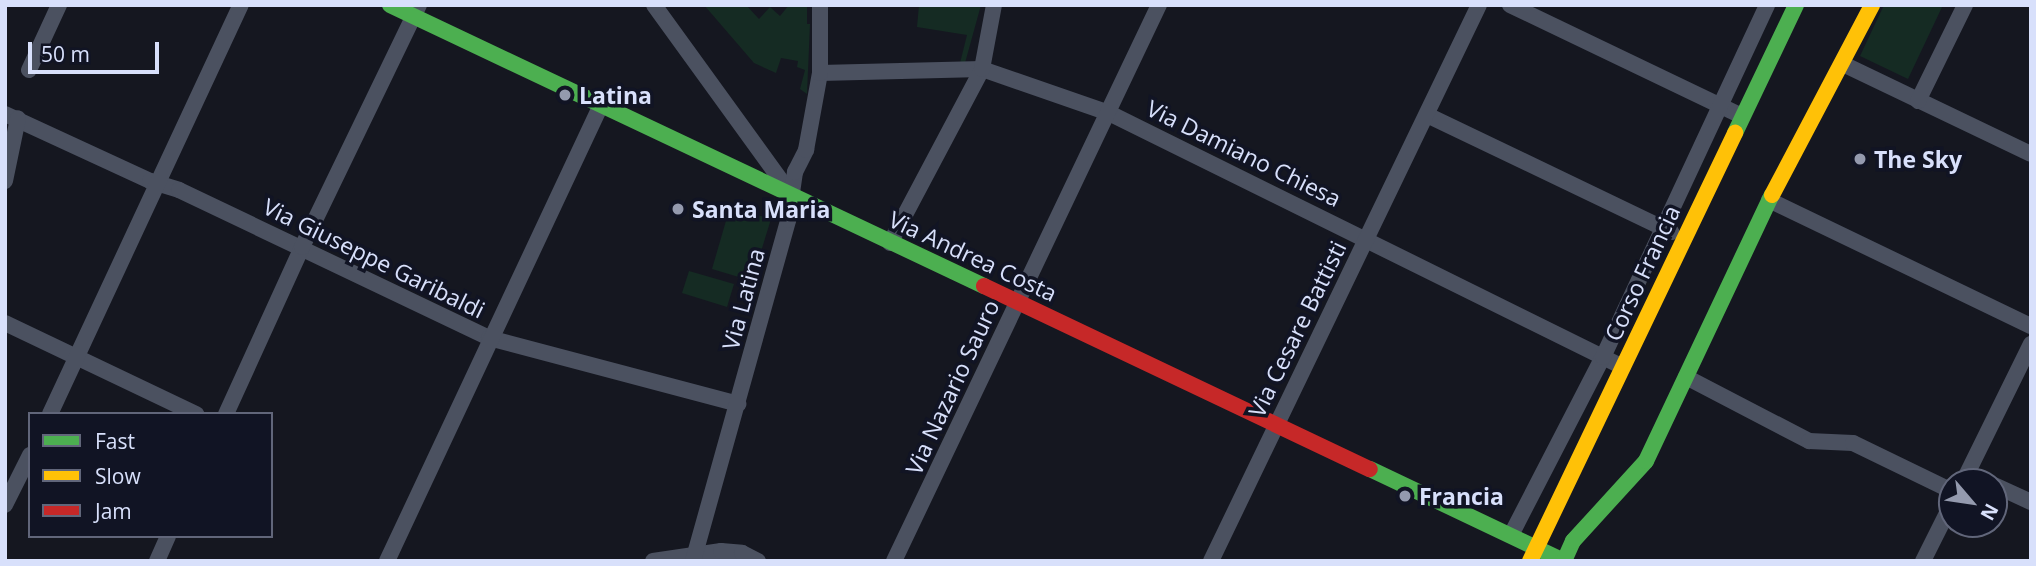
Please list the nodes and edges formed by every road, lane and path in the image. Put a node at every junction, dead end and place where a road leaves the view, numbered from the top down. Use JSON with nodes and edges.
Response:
{"nodes":[{"id":1,"x":59,"y":5,"type":"edge"},
{"id":2,"x":241,"y":5,"type":"edge"},
{"id":3,"x":390,"y":5,"type":"edge"},
{"id":4,"x":654,"y":5,"type":"edge"},
{"id":5,"x":820,"y":5,"type":"edge"},
{"id":6,"x":994,"y":5,"type":"edge"},
{"id":7,"x":1159,"y":5,"type":"edge"},
{"id":8,"x":1479,"y":5,"type":"edge"},
{"id":9,"x":1510,"y":5,"type":"edge"},
{"id":10,"x":1767,"y":5,"type":"edge"},
{"id":11,"x":1796,"y":5,"type":"edge"},
{"id":12,"x":1872,"y":5,"type":"edge"},
{"id":13,"x":1965,"y":5,"type":"edge"},
{"id":14,"x":416,"y":11,"type":"edge"},
{"id":15,"x":1843,"y":64,"type":"junction"},
{"id":16,"x":982,"y":69,"type":"junction"},
{"id":17,"x":29,"y":70,"type":"dead end"},
{"id":18,"x":820,"y":73,"type":"junction"},
{"id":19,"x":1918,"y":101,"type":"junction"},
{"id":20,"x":601,"y":106,"type":"junction"},
{"id":21,"x":1719,"y":106,"type":"junction"},
{"id":22,"x":1109,"y":113,"type":"junction"},
{"id":23,"x":1427,"y":115,"type":"junction"},
{"id":24,"x":12,"y":116,"type":"edge"},
{"id":25,"x":1742,"y":116,"type":"junction"},
{"id":26,"x":2031,"y":154,"type":"edge"},
{"id":27,"x":5,"y":181,"type":"edge"},
{"id":28,"x":157,"y":182,"type":"junction"},
{"id":29,"x":792,"y":196,"type":"junction"},
{"id":30,"x":1769,"y":200,"type":"junction"},
{"id":31,"x":1662,"y":228,"type":"junction"},
{"id":32,"x":1367,"y":238,"type":"junction"},
{"id":33,"x":1684,"y":239,"type":"junction"},
{"id":34,"x":890,"y":243,"type":"junction"},
{"id":35,"x":302,"y":247,"type":"junction"},
{"id":36,"x":1017,"y":302,"type":"junction"},
{"id":37,"x":5,"y":323,"type":"edge"},
{"id":38,"x":2031,"y":326,"type":"edge"},
{"id":39,"x":489,"y":338,"type":"junction"},
{"id":40,"x":2031,"y":344,"type":"edge"},
{"id":41,"x":77,"y":358,"type":"junction"},
{"id":42,"x":1603,"y":358,"type":"junction"},
{"id":43,"x":1623,"y":368,"type":"junction"},
{"id":44,"x":1686,"y":377,"type":"junction"},
{"id":45,"x":738,"y":404,"type":"junction"},
{"id":46,"x":51,"y":412,"type":"edge"},
{"id":47,"x":192,"y":412,"type":"edge"},
{"id":48,"x":227,"y":412,"type":"edge"},
{"id":49,"x":1275,"y":425,"type":"junction"},
{"id":50,"x":28,"y":459,"type":"edge"},
{"id":51,"x":1969,"y":468,"type":"edge"},
{"id":52,"x":1938,"y":488,"type":"edge"},
{"id":53,"x":2008,"y":491,"type":"edge"},
{"id":54,"x":2031,"y":502,"type":"edge"},
{"id":55,"x":5,"y":505,"type":"edge"},
{"id":56,"x":1938,"y":524,"type":"edge"},
{"id":57,"x":1511,"y":535,"type":"junction"},
{"id":58,"x":167,"y":538,"type":"edge"},
{"id":59,"x":1533,"y":554,"type":"edge"},
{"id":60,"x":694,"y":559,"type":"edge"},
{"id":61,"x":157,"y":561,"type":"edge"},
{"id":62,"x":387,"y":561,"type":"edge"},
{"id":63,"x":653,"y":561,"type":"edge"},
{"id":64,"x":758,"y":561,"type":"edge"},
{"id":65,"x":894,"y":561,"type":"edge"},
{"id":66,"x":1211,"y":561,"type":"edge"},
{"id":67,"x":1564,"y":561,"type":"edge"},
{"id":68,"x":1923,"y":561,"type":"edge"}],
"edges":[{"from":1,"to":17,"type":"street"},
{"from":2,"to":28,"type":"street"},
{"from":3,"to":14,"type":"street","name":"Via Andrea Costa"},
{"from":4,"to":29,"type":"street"},
{"from":5,"to":18,"type":"street","name":"Via Latina"},
{"from":6,"to":16,"type":"street"},
{"from":7,"to":22,"type":"street","name":"Via Nazario Sauro"},
{"from":8,"to":23,"type":"street","name":"Via Cesare Battisti"},
{"from":9,"to":21,"type":"street"},
{"from":10,"to":21,"type":"street","name":"Corso Francia"},
{"from":11,"to":25,"type":"street","name":"Corso Francia"},
{"from":12,"to":15,"type":"street"},
{"from":13,"to":19,"type":"street"},
{"from":14,"to":20,"type":"street","name":"Via Andrea Costa"},
{"from":14,"to":35,"type":"street"},
{"from":15,"to":19,"type":"street"},
{"from":15,"to":30,"type":"street"},
{"from":16,"to":18,"type":"street","name":"Via Damiano Chiesa"},
{"from":16,"to":22,"type":"street","name":"Via Damiano Chiesa"},
{"from":16,"to":34,"type":"street"},
{"from":18,"to":29,"type":"street","name":"Via Latina"},
{"from":19,"to":26,"type":"street"},
{"from":20,"to":29,"type":"street","name":"Via Andrea Costa"},
{"from":20,"to":39,"type":"street"},
{"from":21,"to":25,"type":"street"},
{"from":21,"to":31,"type":"street","name":"Corso Francia"},
{"from":22,"to":32,"type":"street","name":"Via Damiano Chiesa"},
{"from":22,"to":36,"type":"street","name":"Via Nazario Sauro"},
{"from":23,"to":31,"type":"street"},
{"from":23,"to":32,"type":"street","name":"Via Cesare Battisti"},
{"from":24,"to":27,"type":"street"},
{"from":24,"to":28,"type":"street","name":"Via Giuseppe Garibaldi"},
{"from":25,"to":33,"type":"street","name":"Corso Francia"},
{"from":28,"to":35,"type":"street","name":"Via Giuseppe Garibaldi"},
{"from":28,"to":41,"type":"street"},
{"from":29,"to":34,"type":"street","name":"Via Andrea Costa"},
{"from":29,"to":45,"type":"street","name":"Via Latina"},
{"from":30,"to":38,"type":"street"},
{"from":30,"to":44,"type":"street"},
{"from":31,"to":33,"type":"street"},
{"from":31,"to":42,"type":"street","name":"Corso Francia"},
{"from":32,"to":42,"type":"street","name":"Via Damiano Chiesa"},
{"from":32,"to":49,"type":"street","name":"Via Cesare Battisti"},
{"from":33,"to":43,"type":"street","name":"Corso Francia"},
{"from":34,"to":36,"type":"street","name":"Via Andrea Costa"},
{"from":35,"to":39,"type":"street","name":"Via Giuseppe Garibaldi"},
{"from":35,"to":48,"type":"street"},
{"from":36,"to":49,"type":"street","name":"Via Andrea Costa"},
{"from":36,"to":65,"type":"street","name":"Via Nazario Sauro"},
{"from":37,"to":41,"type":"street"},
{"from":39,"to":45,"type":"street","name":"Via Giuseppe Garibaldi"},
{"from":39,"to":62,"type":"street"},
{"from":40,"to":51,"type":"street"},
{"from":41,"to":46,"type":"street"},
{"from":41,"to":47,"type":"street"},
{"from":42,"to":43,"type":"street","name":"Via Damiano Chiesa"},
{"from":42,"to":57,"type":"street","name":"Corso Francia"},
{"from":43,"to":59,"type":"street","name":"Corso Francia"},
{"from":44,"to":52,"type":"street"},
{"from":44,"to":67,"type":"street"},
{"from":45,"to":60,"type":"street","name":"Via Latina"},
{"from":49,"to":57,"type":"street","name":"Via Andrea Costa"},
{"from":49,"to":66,"type":"street","name":"Via Cesare Battisti"},
{"from":50,"to":55,"type":"street"},
{"from":53,"to":54,"type":"street"},
{"from":56,"to":68,"type":"street"},
{"from":57,"to":59,"type":"street","name":"Via Andrea Costa"},
{"from":58,"to":61,"type":"street"},
{"from":59,"to":67,"type":"street","name":"Via Andrea Costa"},
{"from":60,"to":63,"type":"street"},
{"from":60,"to":64,"type":"street"}]}
